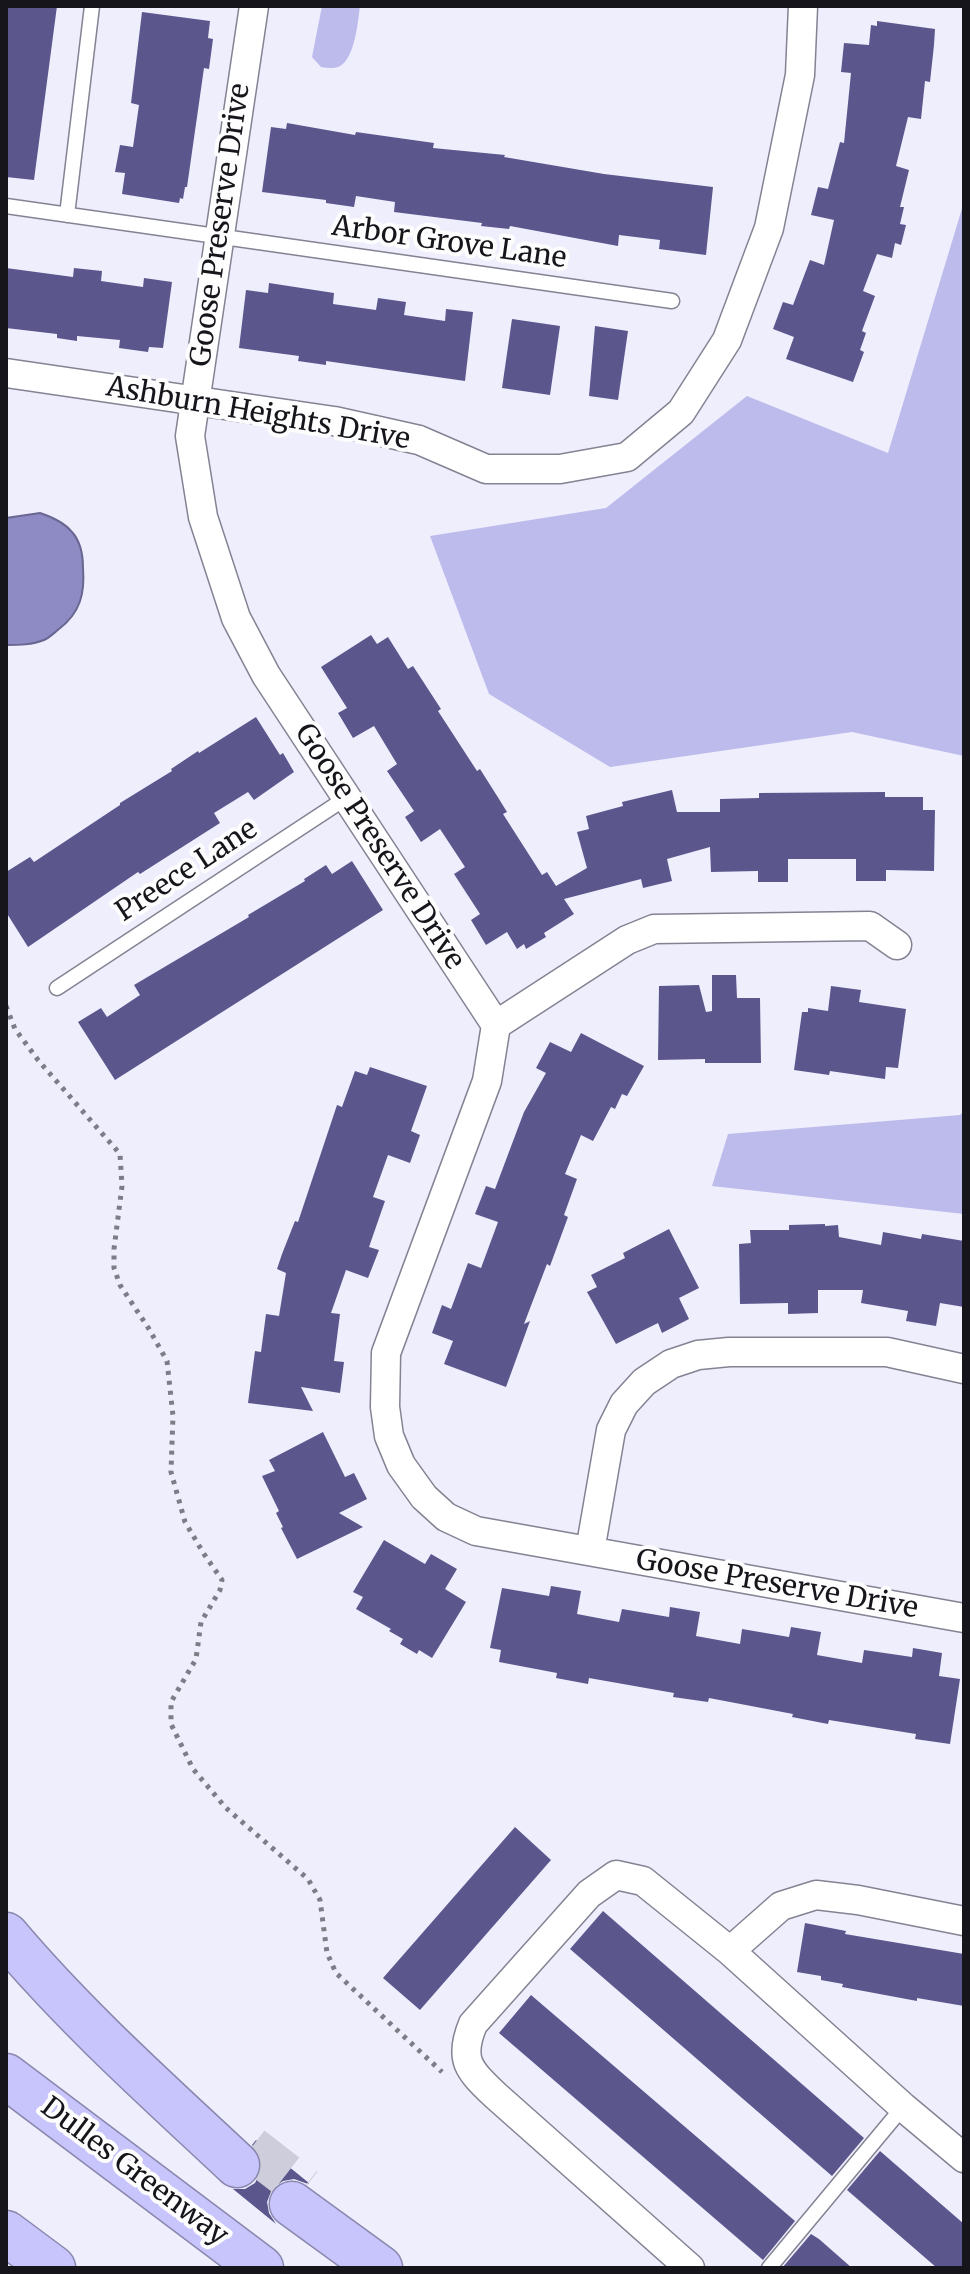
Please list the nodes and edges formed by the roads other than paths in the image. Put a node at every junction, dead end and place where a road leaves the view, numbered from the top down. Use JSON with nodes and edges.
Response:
{"nodes":[{"id":1,"x":92,"y":6,"type":"edge"},
{"id":2,"x":254,"y":6,"type":"edge"},
{"id":3,"x":803,"y":6,"type":"edge"},
{"id":4,"x":6,"y":206,"type":"edge"},
{"id":5,"x":67,"y":215,"type":"junction"},
{"id":6,"x":219,"y":236,"type":"junction"},
{"id":7,"x":672,"y":301,"type":"dead end"},
{"id":8,"x":6,"y":373,"type":"edge"},
{"id":9,"x":195,"y":400,"type":"junction"},
{"id":10,"x":346,"y":798,"type":"junction"},
{"id":11,"x":897,"y":945,"type":"dead end"},
{"id":12,"x":57,"y":988,"type":"dead end"},
{"id":13,"x":496,"y":1025,"type":"junction"},
{"id":14,"x":964,"y":1369,"type":"edge"},
{"id":15,"x":590,"y":1551,"type":"junction"},
{"id":16,"x":964,"y":1618,"type":"edge"},
{"id":17,"x":964,"y":1921,"type":"edge"},
{"id":18,"x":6,"y":1935,"type":"edge"},
{"id":19,"x":730,"y":1951,"type":"junction"},
{"id":20,"x":6,"y":2076,"type":"edge"},
{"id":21,"x":903,"y":2107,"type":"junction"},
{"id":22,"x":244,"y":2156,"type":"tunnel mouth"},
{"id":23,"x":964,"y":2158,"type":"edge"},
{"id":24,"x":298,"y":2196,"type":"tunnel mouth"},
{"id":25,"x":6,"y":2233,"type":"edge"},
{"id":26,"x":365,"y":2258,"type":"edge"},
{"id":27,"x":53,"y":2268,"type":"edge"},
{"id":28,"x":261,"y":2268,"type":"edge"},
{"id":29,"x":690,"y":2268,"type":"edge"},
{"id":30,"x":769,"y":2268,"type":"edge"}],
"edges":[{"from":1,"to":5,"type":"lane"},
{"from":2,"to":6,"type":"street","name":"Goose Preserve Drive"},
{"from":3,"to":9,"type":"street","name":"Ashburn Heights Drive"},
{"from":4,"to":5,"type":"lane","name":"Arbor Grove Lane"},
{"from":5,"to":6,"type":"lane","name":"Arbor Grove Lane"},
{"from":6,"to":7,"type":"lane","name":"Arbor Grove Lane"},
{"from":6,"to":9,"type":"street","name":"Goose Preserve Drive"},
{"from":8,"to":9,"type":"street","name":"Ashburn Heights Drive"},
{"from":9,"to":10,"type":"street","name":"Goose Preserve Drive"},
{"from":10,"to":12,"type":"lane","name":"Preece Lane"},
{"from":10,"to":13,"type":"street","name":"Goose Preserve Drive"},
{"from":11,"to":13,"type":"street"},
{"from":13,"to":15,"type":"street","name":"Goose Preserve Drive"},
{"from":14,"to":15,"type":"street"},
{"from":15,"to":16,"type":"street","name":"Goose Preserve Drive"},
{"from":17,"to":19,"type":"street"},
{"from":18,"to":22,"type":"highway"},
{"from":19,"to":21,"type":"street"},
{"from":19,"to":29,"type":"street"},
{"from":20,"to":28,"type":"highway","name":"Dulles Greenway"},
{"from":21,"to":23,"type":"street"},
{"from":21,"to":30,"type":"lane"},
{"from":24,"to":26,"type":"highway"},
{"from":25,"to":27,"type":"highway"}]}
